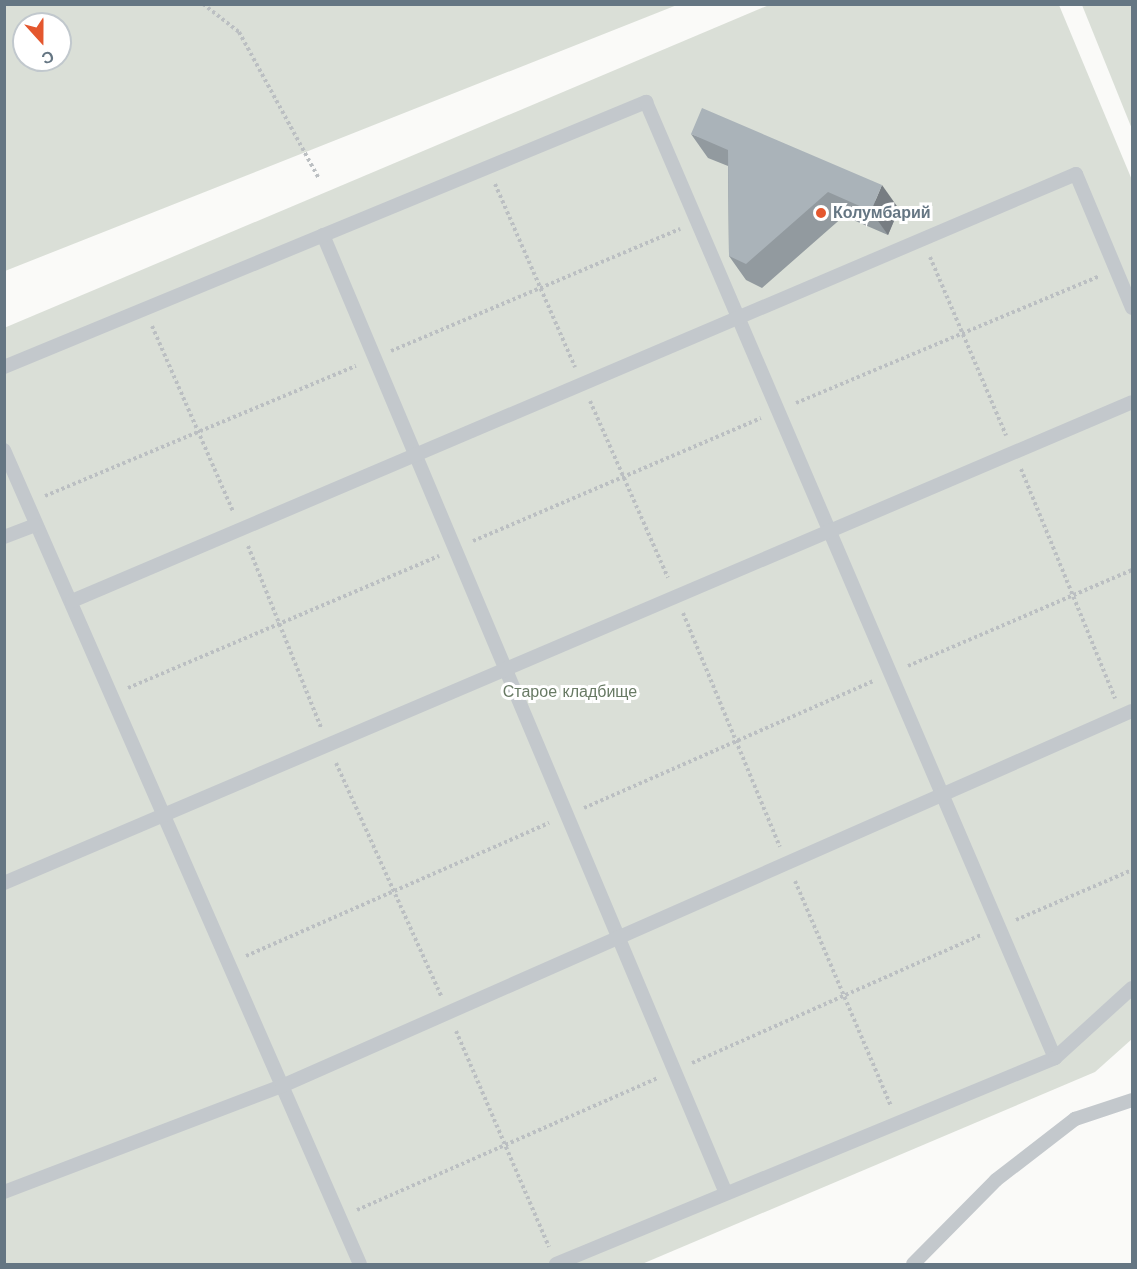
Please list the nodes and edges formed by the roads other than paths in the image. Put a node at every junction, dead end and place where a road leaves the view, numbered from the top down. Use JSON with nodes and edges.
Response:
{"nodes":[{"id":1,"x":323,"y":235,"type":"junction"},
{"id":2,"x":1132,"y":308,"type":"edge"},
{"id":3,"x":739,"y":317,"type":"junction"},
{"id":4,"x":4,"y":367,"type":"edge"},
{"id":5,"x":1132,"y":402,"type":"edge"},
{"id":6,"x":4,"y":450,"type":"edge"},
{"id":7,"x":418,"y":456,"type":"junction"},
{"id":8,"x":35,"y":525,"type":"junction"},
{"id":9,"x":833,"y":533,"type":"junction"},
{"id":10,"x":4,"y":537,"type":"edge"},
{"id":11,"x":72,"y":600,"type":"junction"},
{"id":12,"x":505,"y":670,"type":"junction"},
{"id":13,"x":1127,"y":713,"type":"edge"},
{"id":14,"x":942,"y":793,"type":"junction"},
{"id":15,"x":166,"y":815,"type":"junction"},
{"id":16,"x":4,"y":883,"type":"edge"},
{"id":17,"x":618,"y":936,"type":"junction"},
{"id":18,"x":1132,"y":988,"type":"edge"},
{"id":19,"x":1055,"y":1058,"type":"junction"},
{"id":20,"x":282,"y":1086,"type":"junction"},
{"id":21,"x":1132,"y":1100,"type":"edge"},
{"id":22,"x":4,"y":1192,"type":"edge"},
{"id":23,"x":726,"y":1193,"type":"junction"},
{"id":24,"x":360,"y":1264,"type":"edge"},
{"id":25,"x":556,"y":1264,"type":"edge"},
{"id":26,"x":913,"y":1264,"type":"edge"}],
"edges":[{"from":1,"to":3,"type":"lane"},
{"from":1,"to":4,"type":"lane"},
{"from":1,"to":7,"type":"lane"},
{"from":2,"to":3,"type":"lane"},
{"from":3,"to":7,"type":"lane"},
{"from":3,"to":9,"type":"lane"},
{"from":5,"to":9,"type":"lane"},
{"from":6,"to":8,"type":"lane"},
{"from":7,"to":11,"type":"lane"},
{"from":7,"to":12,"type":"lane"},
{"from":8,"to":10,"type":"lane"},
{"from":8,"to":11,"type":"lane"},
{"from":9,"to":12,"type":"lane"},
{"from":9,"to":14,"type":"lane"},
{"from":11,"to":15,"type":"lane"},
{"from":12,"to":15,"type":"lane"},
{"from":12,"to":17,"type":"lane"},
{"from":13,"to":14,"type":"lane"},
{"from":14,"to":17,"type":"lane"},
{"from":14,"to":19,"type":"lane"},
{"from":15,"to":16,"type":"lane"},
{"from":15,"to":20,"type":"lane"},
{"from":17,"to":20,"type":"lane"},
{"from":17,"to":23,"type":"lane"},
{"from":18,"to":19,"type":"lane"},
{"from":19,"to":23,"type":"lane"},
{"from":20,"to":22,"type":"lane"},
{"from":20,"to":24,"type":"lane"},
{"from":21,"to":26,"type":"lane"},
{"from":23,"to":25,"type":"lane"}]}
